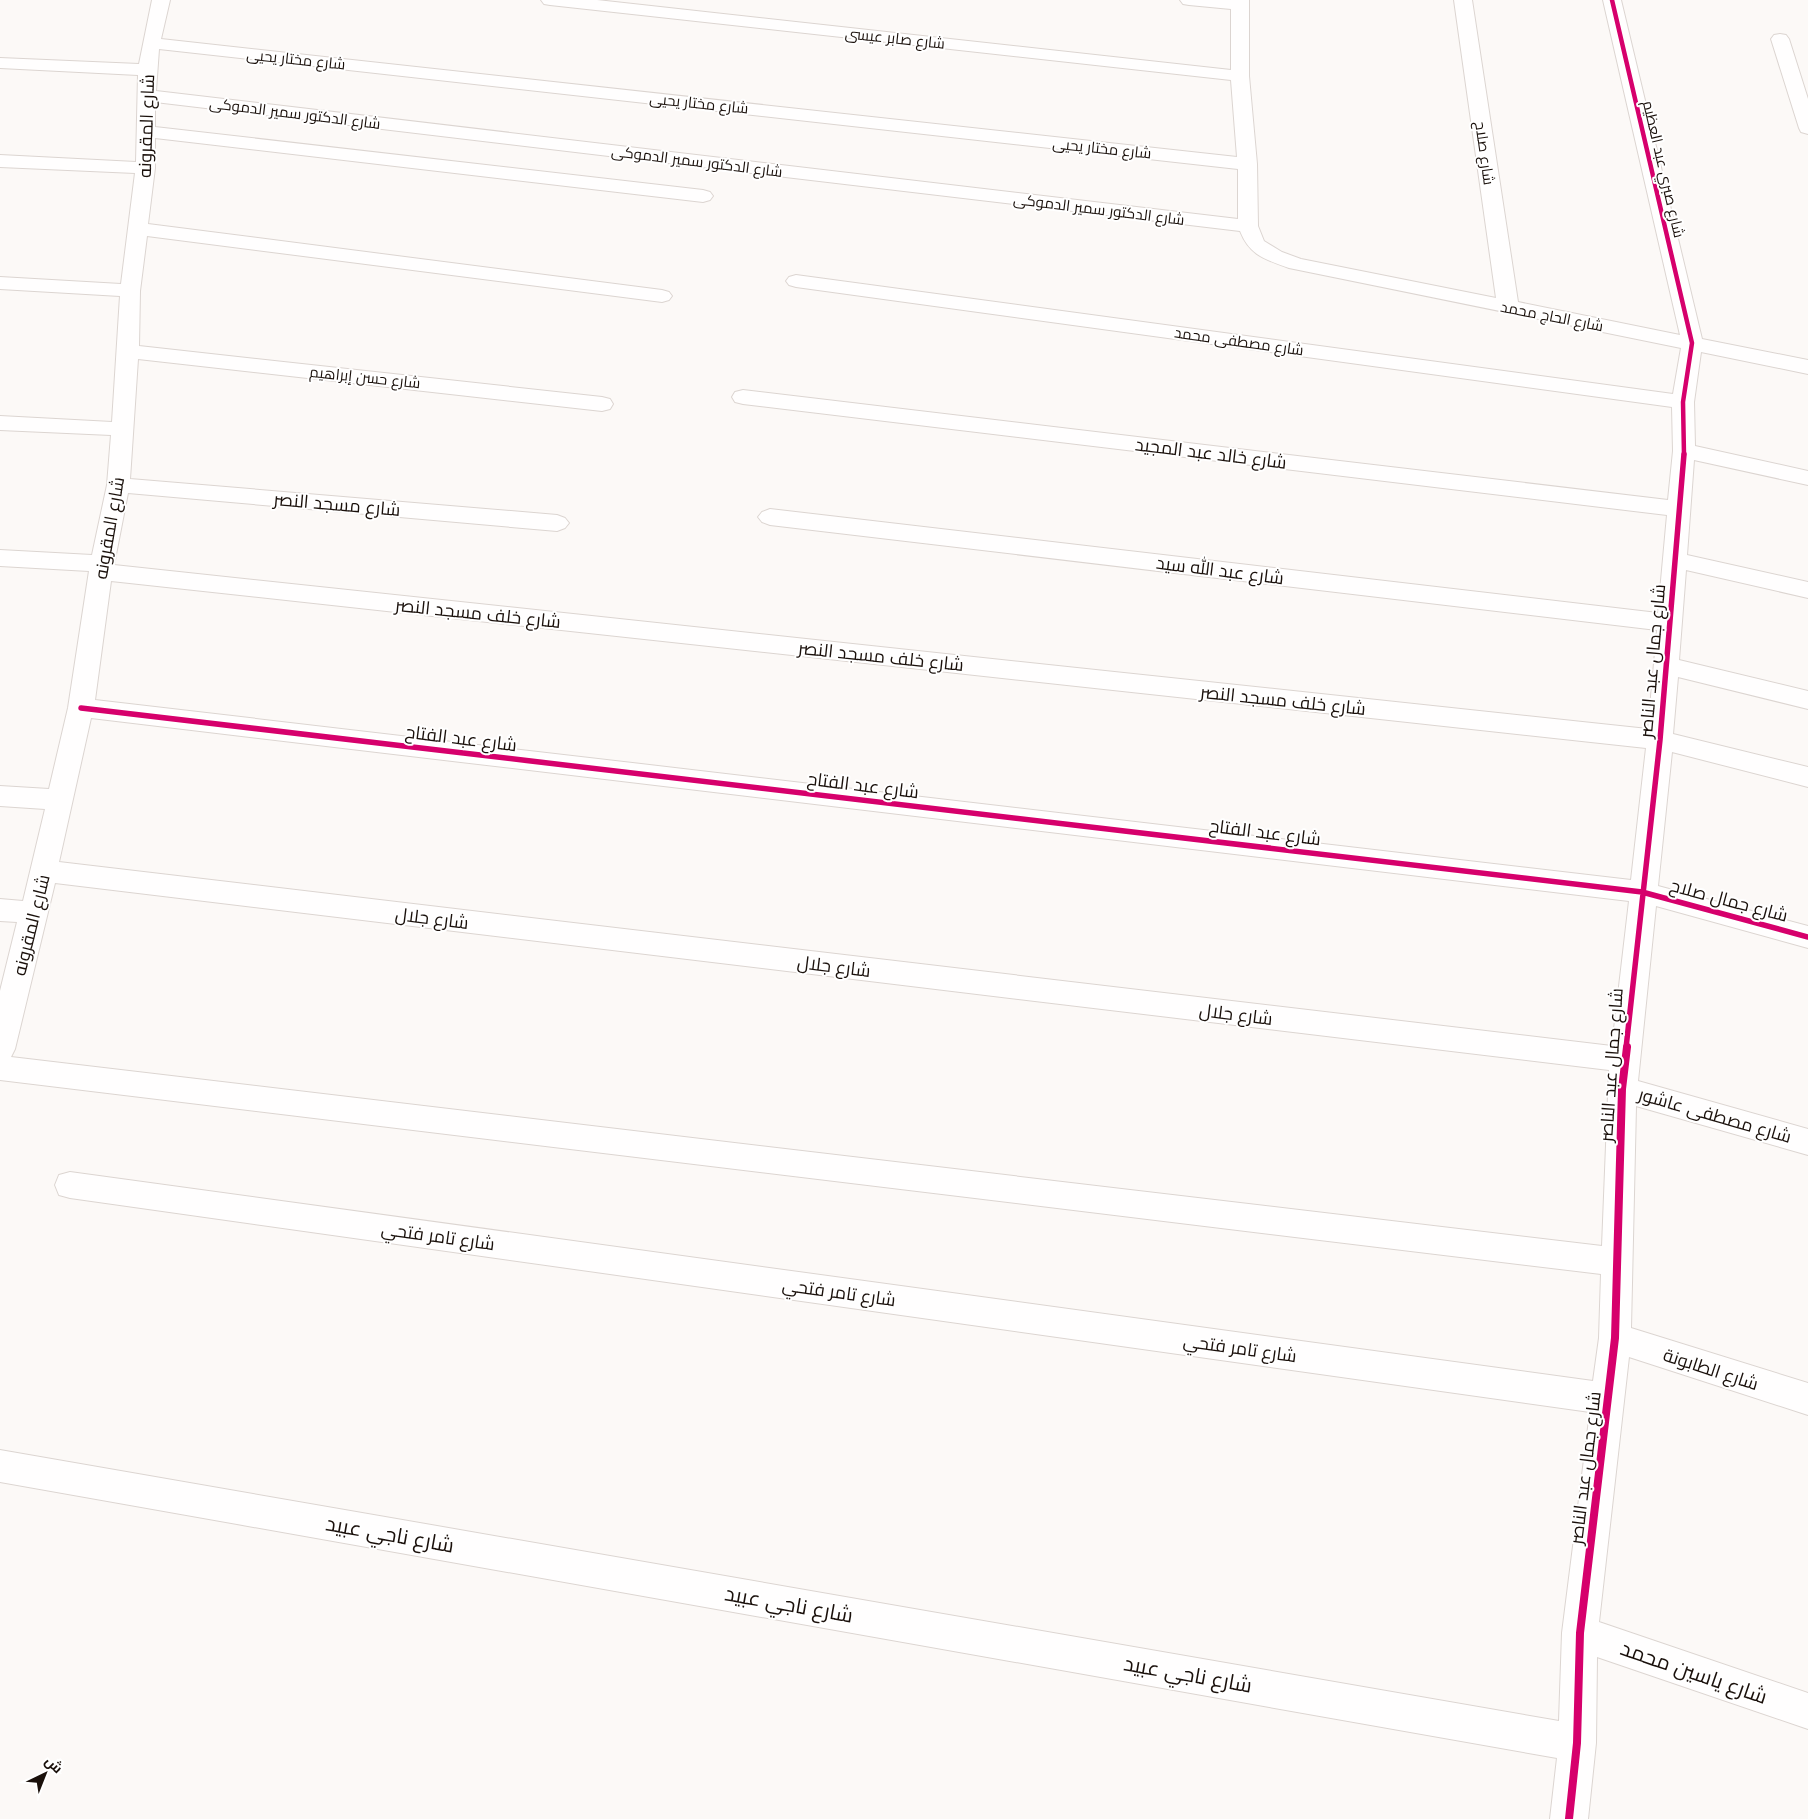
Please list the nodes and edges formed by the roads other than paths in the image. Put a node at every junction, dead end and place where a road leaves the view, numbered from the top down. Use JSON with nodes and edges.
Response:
{"nodes":[{"id":1,"x":161,"y":0,"type":"edge"},
{"id":2,"x":550,"y":0,"type":"edge"},
{"id":3,"x":1189,"y":0,"type":"edge"},
{"id":4,"x":1463,"y":0,"type":"edge"},
{"id":5,"x":1612,"y":0,"type":"edge"},
{"id":6,"x":1240,"y":3,"type":"edge"},
{"id":7,"x":1780,"y":39,"type":"dead end"},
{"id":8,"x":151,"y":43,"type":"junction"},
{"id":9,"x":0,"y":63,"type":"edge"},
{"id":10,"x":147,"y":70,"type":"junction"},
{"id":11,"x":1240,"y":76,"type":"junction"},
{"id":12,"x":146,"y":95,"type":"junction"},
{"id":13,"x":1808,"y":128,"type":"edge"},
{"id":14,"x":145,"y":131,"type":"junction"},
{"id":15,"x":0,"y":161,"type":"edge"},
{"id":16,"x":1248,"y":164,"type":"junction"},
{"id":17,"x":145,"y":168,"type":"junction"},
{"id":18,"x":702,"y":196,"type":"dead end"},
{"id":19,"x":1248,"y":226,"type":"junction"},
{"id":20,"x":139,"y":229,"type":"junction"},
{"id":21,"x":796,"y":281,"type":"dead end"},
{"id":22,"x":0,"y":283,"type":"edge"},
{"id":23,"x":130,"y":291,"type":"junction"},
{"id":24,"x":662,"y":296,"type":"dead end"},
{"id":25,"x":1508,"y":307,"type":"junction"},
{"id":26,"x":1692,"y":343,"type":"junction"},
{"id":27,"x":128,"y":350,"type":"junction"},
{"id":28,"x":1808,"y":367,"type":"edge"},
{"id":29,"x":743,"y":397,"type":"dead end"},
{"id":30,"x":1682,"y":402,"type":"junction"},
{"id":31,"x":602,"y":404,"type":"dead end"},
{"id":32,"x":0,"y":423,"type":"edge"},
{"id":33,"x":122,"y":430,"type":"junction"},
{"id":34,"x":1684,"y":452,"type":"junction"},
{"id":35,"x":1808,"y":478,"type":"edge"},
{"id":36,"x":118,"y":485,"type":"junction"},
{"id":37,"x":1678,"y":509,"type":"junction"},
{"id":38,"x":770,"y":517,"type":"dead end"},
{"id":39,"x":557,"y":523,"type":"dead end"},
{"id":40,"x":0,"y":558,"type":"edge"},
{"id":41,"x":1676,"y":560,"type":"junction"},
{"id":42,"x":101,"y":568,"type":"junction"},
{"id":43,"x":1808,"y":590,"type":"edge"},
{"id":44,"x":1670,"y":623,"type":"junction"},
{"id":45,"x":1666,"y":666,"type":"junction"},
{"id":46,"x":1808,"y":700,"type":"edge"},
{"id":47,"x":81,"y":708,"type":"junction"},
{"id":48,"x":1660,"y":740,"type":"junction"},
{"id":49,"x":1808,"y":776,"type":"edge"},
{"id":50,"x":0,"y":796,"type":"edge"},
{"id":51,"x":60,"y":800,"type":"junction"},
{"id":52,"x":44,"y":871,"type":"junction"},
{"id":53,"x":1642,"y":892,"type":"junction"},
{"id":54,"x":0,"y":910,"type":"edge"},
{"id":55,"x":34,"y":913,"type":"junction"},
{"id":56,"x":1808,"y":937,"type":"edge"},
{"id":57,"x":0,"y":1049,"type":"edge"},
{"id":58,"x":0,"y":1068,"type":"edge"},
{"id":59,"x":1623,"y":1075,"type":"junction"},
{"id":60,"x":1808,"y":1142,"type":"edge"},
{"id":61,"x":70,"y":1185,"type":"dead end"},
{"id":62,"x":1617,"y":1262,"type":"junction"},
{"id":63,"x":1615,"y":1338,"type":"junction"},
{"id":64,"x":1608,"y":1399,"type":"junction"},
{"id":65,"x":1808,"y":1400,"type":"edge"},
{"id":66,"x":0,"y":1466,"type":"edge"},
{"id":67,"x":1580,"y":1633,"type":"junction"},
{"id":68,"x":1808,"y":1711,"type":"edge"},
{"id":69,"x":1577,"y":1743,"type":"junction"},
{"id":70,"x":1569,"y":1819,"type":"edge"}],
"edges":[{"from":1,"to":8,"type":"street","name":"شارع المقرونه"},
{"from":2,"to":11,"type":"street","name":"شارع صابر عيسى"},
{"from":3,"to":6,"type":"street"},
{"from":4,"to":25,"type":"street","name":"شارع صلاح"},
{"from":5,"to":26,"type":"street","name":"شارع صبري عبد العظيم"},
{"from":6,"to":11,"type":"street"},
{"from":7,"to":13,"type":"street"},
{"from":8,"to":10,"type":"street","name":"شارع المقرونه"},
{"from":8,"to":16,"type":"street","name":"شارع مختار يحيى"},
{"from":9,"to":10,"type":"street"},
{"from":10,"to":12,"type":"street","name":"شارع المقرونه"},
{"from":11,"to":16,"type":"street"},
{"from":12,"to":14,"type":"street","name":"شارع المقرونه"},
{"from":12,"to":19,"type":"street","name":"شارع الدكتور سمير الدموكى"},
{"from":14,"to":17,"type":"street","name":"شارع المقرونه"},
{"from":14,"to":18,"type":"street"},
{"from":15,"to":17,"type":"street"},
{"from":16,"to":19,"type":"street"},
{"from":17,"to":20,"type":"street","name":"شارع المقرونه"},
{"from":19,"to":25,"type":"street","name":"شارع الحاج محمد"},
{"from":20,"to":23,"type":"street","name":"شارع المقرونه"},
{"from":20,"to":24,"type":"street"},
{"from":21,"to":30,"type":"street","name":"شارع مصطفى محمد"},
{"from":22,"to":23,"type":"street"},
{"from":23,"to":27,"type":"street","name":"شارع المقرونه"},
{"from":25,"to":26,"type":"street","name":"شارع الحاج محمد"},
{"from":26,"to":28,"type":"street","name":"شارع الحاج محمد"},
{"from":26,"to":30,"type":"street","name":"شارع جمال عبد الناصر"},
{"from":27,"to":31,"type":"street","name":"شارع حسن إبراهيم"},
{"from":27,"to":33,"type":"street","name":"شارع المقرونه"},
{"from":29,"to":37,"type":"street","name":"شارع خالد عبد المجيد"},
{"from":30,"to":34,"type":"street","name":"شارع جمال عبد الناصر"},
{"from":32,"to":33,"type":"street"},
{"from":33,"to":36,"type":"street","name":"شارع المقرونه"},
{"from":34,"to":35,"type":"street"},
{"from":34,"to":37,"type":"street","name":"شارع جمال عبد الناصر"},
{"from":36,"to":39,"type":"street","name":"شارع مسجد النصر"},
{"from":36,"to":42,"type":"street","name":"شارع المقرونه"},
{"from":37,"to":41,"type":"street","name":"شارع جمال عبد الناصر"},
{"from":38,"to":44,"type":"street","name":"شارع عبد الله سيد"},
{"from":40,"to":42,"type":"street","name":"شارع خلف مسجد النصر"},
{"from":41,"to":43,"type":"street"},
{"from":41,"to":44,"type":"street","name":"شارع جمال عبد الناصر"},
{"from":42,"to":47,"type":"street","name":"شارع المقرونه"},
{"from":42,"to":48,"type":"street","name":"شارع خلف مسجد النصر"},
{"from":44,"to":45,"type":"street","name":"شارع جمال عبد الناصر"},
{"from":45,"to":46,"type":"street"},
{"from":45,"to":48,"type":"street","name":"شارع جمال عبد الناصر"},
{"from":47,"to":51,"type":"street","name":"شارع المقرونه"},
{"from":47,"to":53,"type":"street","name":"شارع عبد الفتاح"},
{"from":48,"to":49,"type":"street","name":"شارع خلف مسجد النصر"},
{"from":48,"to":53,"type":"street","name":"شارع جمال عبد الناصر"},
{"from":50,"to":51,"type":"street"},
{"from":51,"to":52,"type":"street","name":"شارع المقرونه"},
{"from":52,"to":55,"type":"street","name":"شارع المقرونه"},
{"from":52,"to":59,"type":"street","name":"شارع جلال"},
{"from":53,"to":56,"type":"street","name":"شارع جمال صلاح"},
{"from":53,"to":59,"type":"street","name":"شارع جمال عبد الناصر"},
{"from":54,"to":55,"type":"street"},
{"from":55,"to":57,"type":"street","name":"شارع المقرونه"},
{"from":58,"to":62,"type":"street"},
{"from":59,"to":60,"type":"street","name":"شارع مصطفى عاشور"},
{"from":59,"to":62,"type":"street","name":"شارع جمال عبد الناصر"},
{"from":61,"to":64,"type":"street","name":"شارع تامر فتحي"},
{"from":62,"to":63,"type":"street","name":"شارع جمال عبد الناصر"},
{"from":63,"to":64,"type":"street","name":"شارع جمال عبد الناصر"},
{"from":63,"to":65,"type":"street","name":"شارع الطابونة"},
{"from":64,"to":67,"type":"street","name":"شارع جمال عبد الناصر"},
{"from":66,"to":69,"type":"street","name":"شارع ناجي عبيد"},
{"from":67,"to":68,"type":"street","name":"شارع ياسين محمد"},
{"from":67,"to":69,"type":"street","name":"شارع جمال عبد الناصر"},
{"from":69,"to":70,"type":"street","name":"شارع جمال عبد الناصر"}]}
